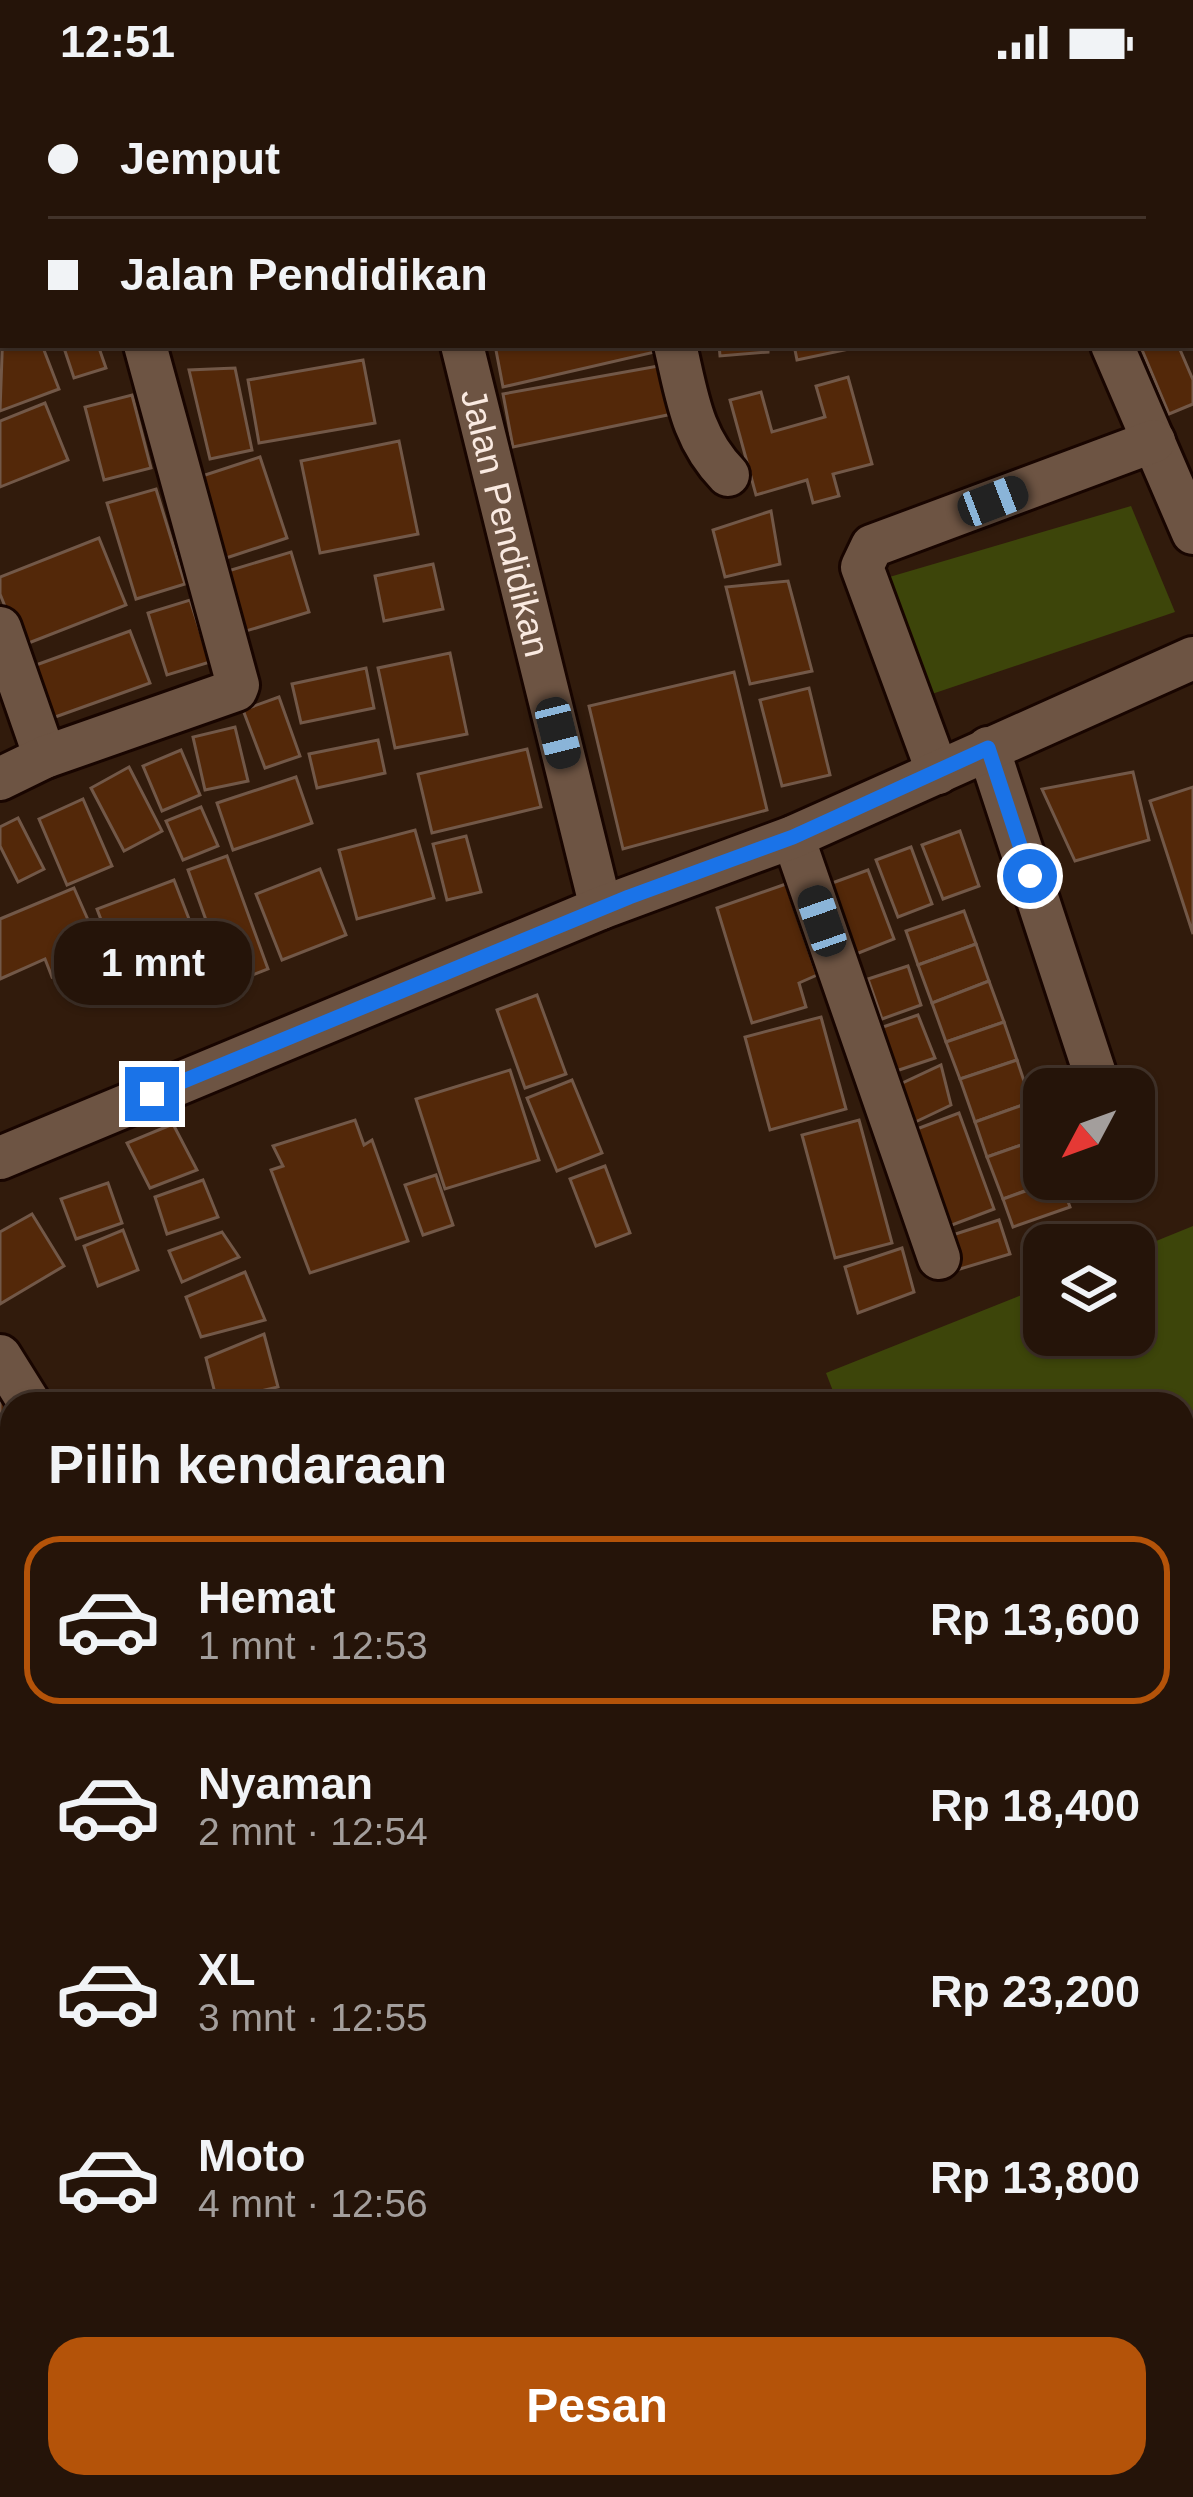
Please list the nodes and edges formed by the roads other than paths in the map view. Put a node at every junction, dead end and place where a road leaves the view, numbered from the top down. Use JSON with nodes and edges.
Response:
{"nodes":[{"id":1,"x":146,"y":348,"type":"edge"},
{"id":2,"x":463,"y":348,"type":"edge"},
{"id":3,"x":676,"y":348,"type":"edge"},
{"id":4,"x":1113,"y":348,"type":"edge"},
{"id":5,"x":1154,"y":441,"type":"junction"},
{"id":6,"x":728,"y":475,"type":"dead end"},
{"id":7,"x":1193,"y":533,"type":"edge"},
{"id":8,"x":0,"y":628,"type":"edge"},
{"id":9,"x":1193,"y":658,"type":"edge"},
{"id":10,"x":988,"y":748,"type":"junction"},
{"id":11,"x":45,"y":757,"type":"junction"},
{"id":12,"x":938,"y":773,"type":"junction"},
{"id":13,"x":0,"y":779,"type":"edge"},
{"id":14,"x":793,"y":837,"type":"junction"},
{"id":15,"x":601,"y":908,"type":"junction"},
{"id":16,"x":1093,"y":1068,"type":"edge"},
{"id":17,"x":0,"y":1158,"type":"edge"},
{"id":18,"x":939,"y":1258,"type":"dead end"},
{"id":19,"x":0,"y":1356,"type":"edge"},
{"id":20,"x":22,"y":1392,"type":"edge"}],
"edges":[{"from":1,"to":11,"type":"street"},
{"from":2,"to":15,"type":"street","name":"Jalan Pendidikan"},
{"from":3,"to":6,"type":"street"},
{"from":4,"to":5,"type":"street"},
{"from":5,"to":7,"type":"street"},
{"from":5,"to":12,"type":"street"},
{"from":8,"to":11,"type":"street"},
{"from":9,"to":10,"type":"street"},
{"from":10,"to":12,"type":"street"},
{"from":10,"to":16,"type":"street"},
{"from":11,"to":13,"type":"street"},
{"from":12,"to":14,"type":"street"},
{"from":14,"to":15,"type":"street"},
{"from":14,"to":18,"type":"street"},
{"from":15,"to":17,"type":"street"},
{"from":19,"to":20,"type":"street"}]}
